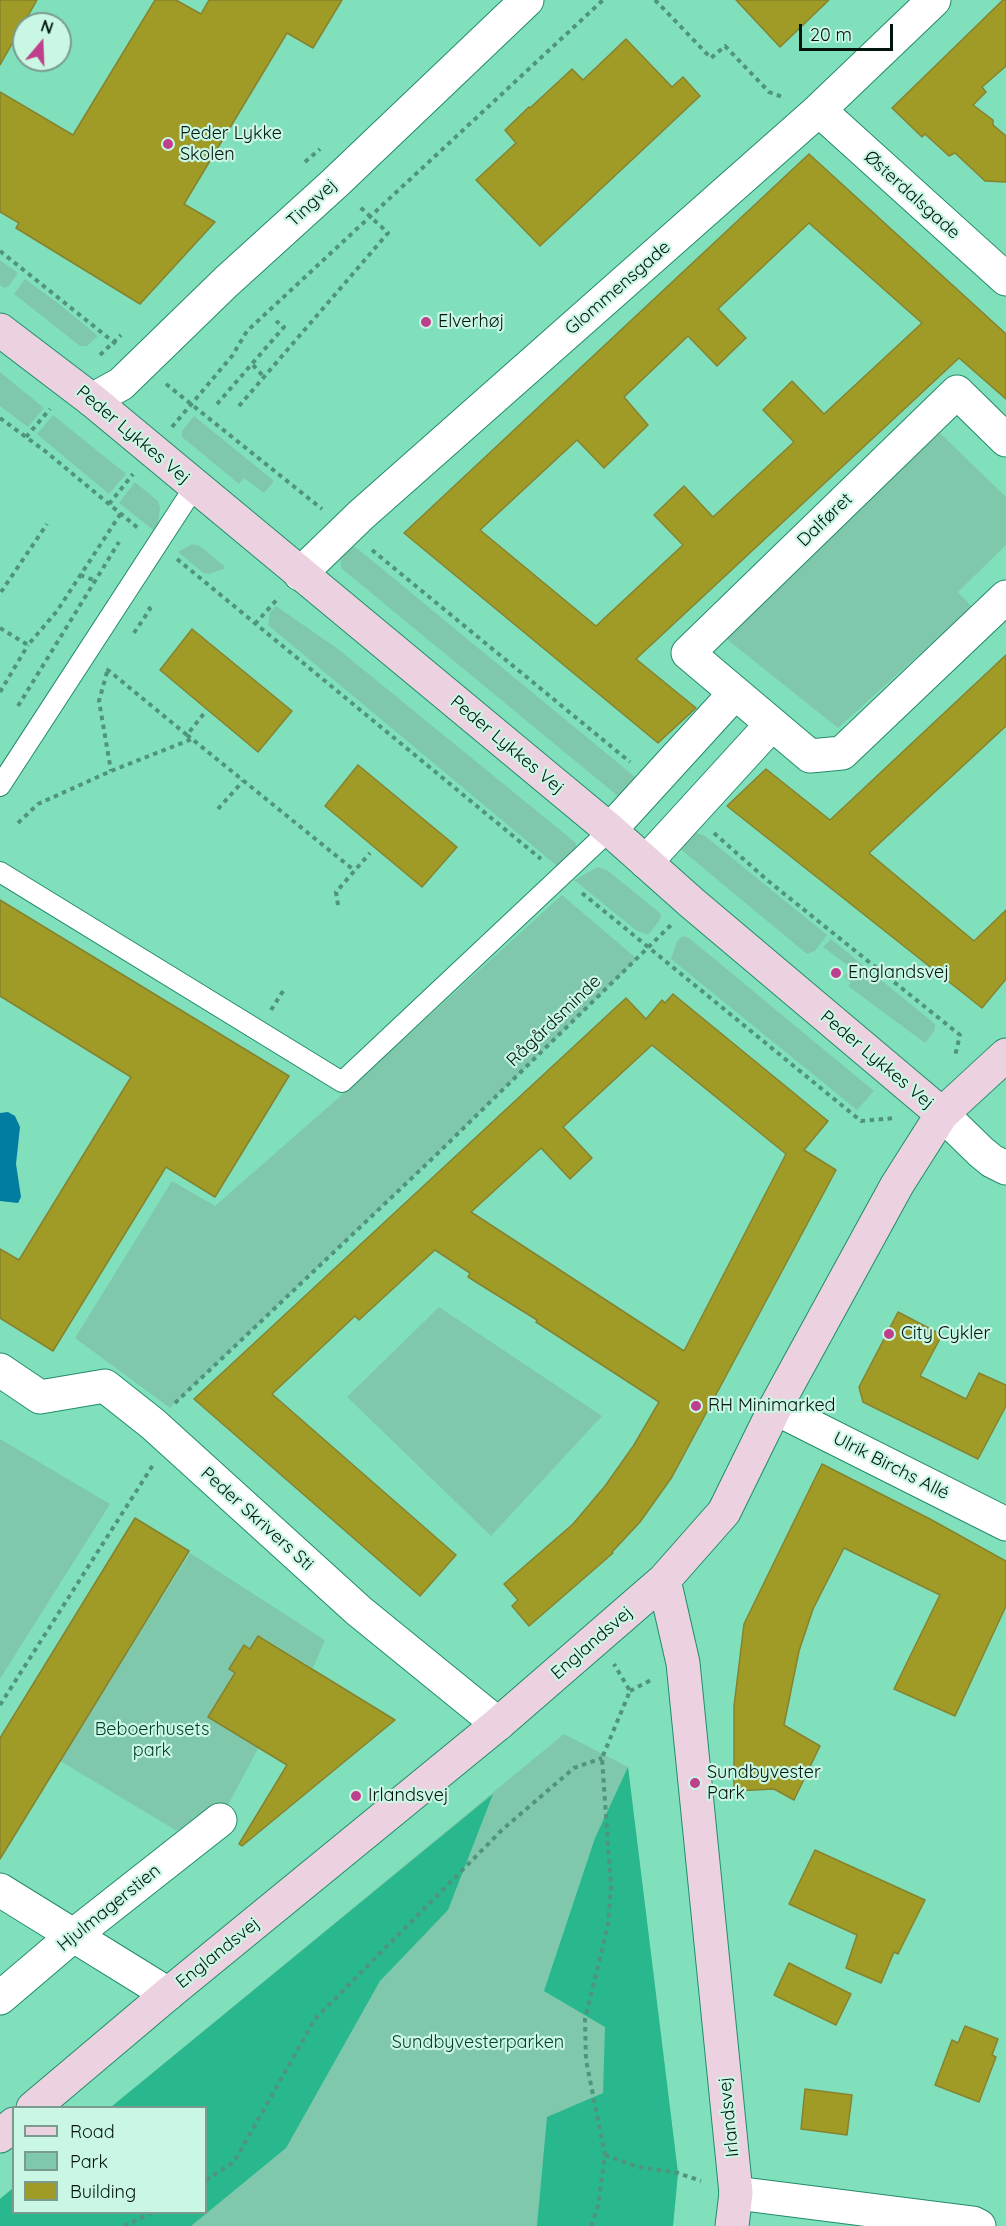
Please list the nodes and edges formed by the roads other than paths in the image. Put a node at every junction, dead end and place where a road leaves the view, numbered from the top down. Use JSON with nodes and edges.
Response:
{"nodes":[{"id":1,"x":527,"y":0,"type":"edge"},
{"id":2,"x":934,"y":0,"type":"edge"},
{"id":3,"x":819,"y":110,"type":"junction"},
{"id":4,"x":1006,"y":279,"type":"edge"},
{"id":5,"x":0,"y":330,"type":"edge"},
{"id":6,"x":92,"y":400,"type":"junction"},
{"id":7,"x":1006,"y":440,"type":"edge"},
{"id":8,"x":195,"y":486,"type":"junction"},
{"id":9,"x":300,"y":574,"type":"junction"},
{"id":10,"x":1006,"y":597,"type":"edge"},
{"id":11,"x":735,"y":693,"type":"junction"},
{"id":12,"x":772,"y":724,"type":"junction"},
{"id":13,"x":0,"y":786,"type":"edge"},
{"id":14,"x":610,"y":830,"type":"junction"},
{"id":15,"x":646,"y":862,"type":"junction"},
{"id":16,"x":0,"y":872,"type":"edge"},
{"id":17,"x":1006,"y":1055,"type":"edge"},
{"id":18,"x":942,"y":1114,"type":"junction"},
{"id":19,"x":1006,"y":1168,"type":"edge"},
{"id":20,"x":0,"y":1370,"type":"edge"},
{"id":21,"x":775,"y":1408,"type":"junction"},
{"id":22,"x":1006,"y":1524,"type":"edge"},
{"id":23,"x":664,"y":1581,"type":"junction"},
{"id":24,"x":498,"y":1724,"type":"junction"},
{"id":25,"x":220,"y":1820,"type":"dead end"},
{"id":26,"x":0,"y":1890,"type":"edge"},
{"id":27,"x":74,"y":1935,"type":"junction"},
{"id":28,"x":168,"y":1994,"type":"junction"},
{"id":29,"x":0,"y":1998,"type":"edge"},
{"id":30,"x":35,"y":2106,"type":"edge"},
{"id":31,"x":12,"y":2126,"type":"edge"},
{"id":32,"x":0,"y":2136,"type":"edge"},
{"id":33,"x":736,"y":2193,"type":"junction"},
{"id":34,"x":732,"y":2226,"type":"edge"},
{"id":35,"x":979,"y":2226,"type":"edge"}],
"edges":[{"from":1,"to":6,"type":"street","name":"Tingvej"},
{"from":2,"to":3,"type":"street","name":"Glommensgade"},
{"from":3,"to":4,"type":"street","name":"Østerdalsgade"},
{"from":3,"to":9,"type":"street","name":"Glommensgade"},
{"from":5,"to":6,"type":"street","name":"Peder Lykkes Vej"},
{"from":6,"to":8,"type":"street","name":"Peder Lykkes Vej"},
{"from":7,"to":11,"type":"street","name":"Dalføret"},
{"from":8,"to":9,"type":"street","name":"Peder Lykkes Vej"},
{"from":8,"to":13,"type":"lane"},
{"from":9,"to":14,"type":"street","name":"Peder Lykkes Vej"},
{"from":10,"to":12,"type":"street","name":"Dalføret"},
{"from":11,"to":12,"type":"street","name":"Dalføret"},
{"from":11,"to":14,"type":"street"},
{"from":12,"to":15,"type":"street"},
{"from":14,"to":15,"type":"street","name":"Peder Lykkes Vej"},
{"from":14,"to":16,"type":"lane"},
{"from":15,"to":18,"type":"street","name":"Peder Lykkes Vej"},
{"from":17,"to":18,"type":"street","name":"Englandsvej"},
{"from":18,"to":19,"type":"street","name":"Peder Lykkes Vej"},
{"from":18,"to":21,"type":"street","name":"Englandsvej"},
{"from":20,"to":24,"type":"street","name":"Peder Skrivers Sti"},
{"from":21,"to":22,"type":"street","name":"Ulrik Birchs Allé"},
{"from":21,"to":23,"type":"street","name":"Englandsvej"},
{"from":23,"to":24,"type":"street","name":"Englandsvej"},
{"from":23,"to":33,"type":"street","name":"Irlandsvej"},
{"from":24,"to":28,"type":"street","name":"Englandsvej"},
{"from":25,"to":27,"type":"street","name":"Hjulmagerstien"},
{"from":26,"to":27,"type":"street"},
{"from":27,"to":28,"type":"street"},
{"from":27,"to":29,"type":"street","name":"Hjulmagerstien"},
{"from":28,"to":30,"type":"street","name":"Englandsvej"},
{"from":31,"to":32,"type":"street"},
{"from":33,"to":34,"type":"street","name":"Irlandsvej"},
{"from":33,"to":35,"type":"street"}]}
